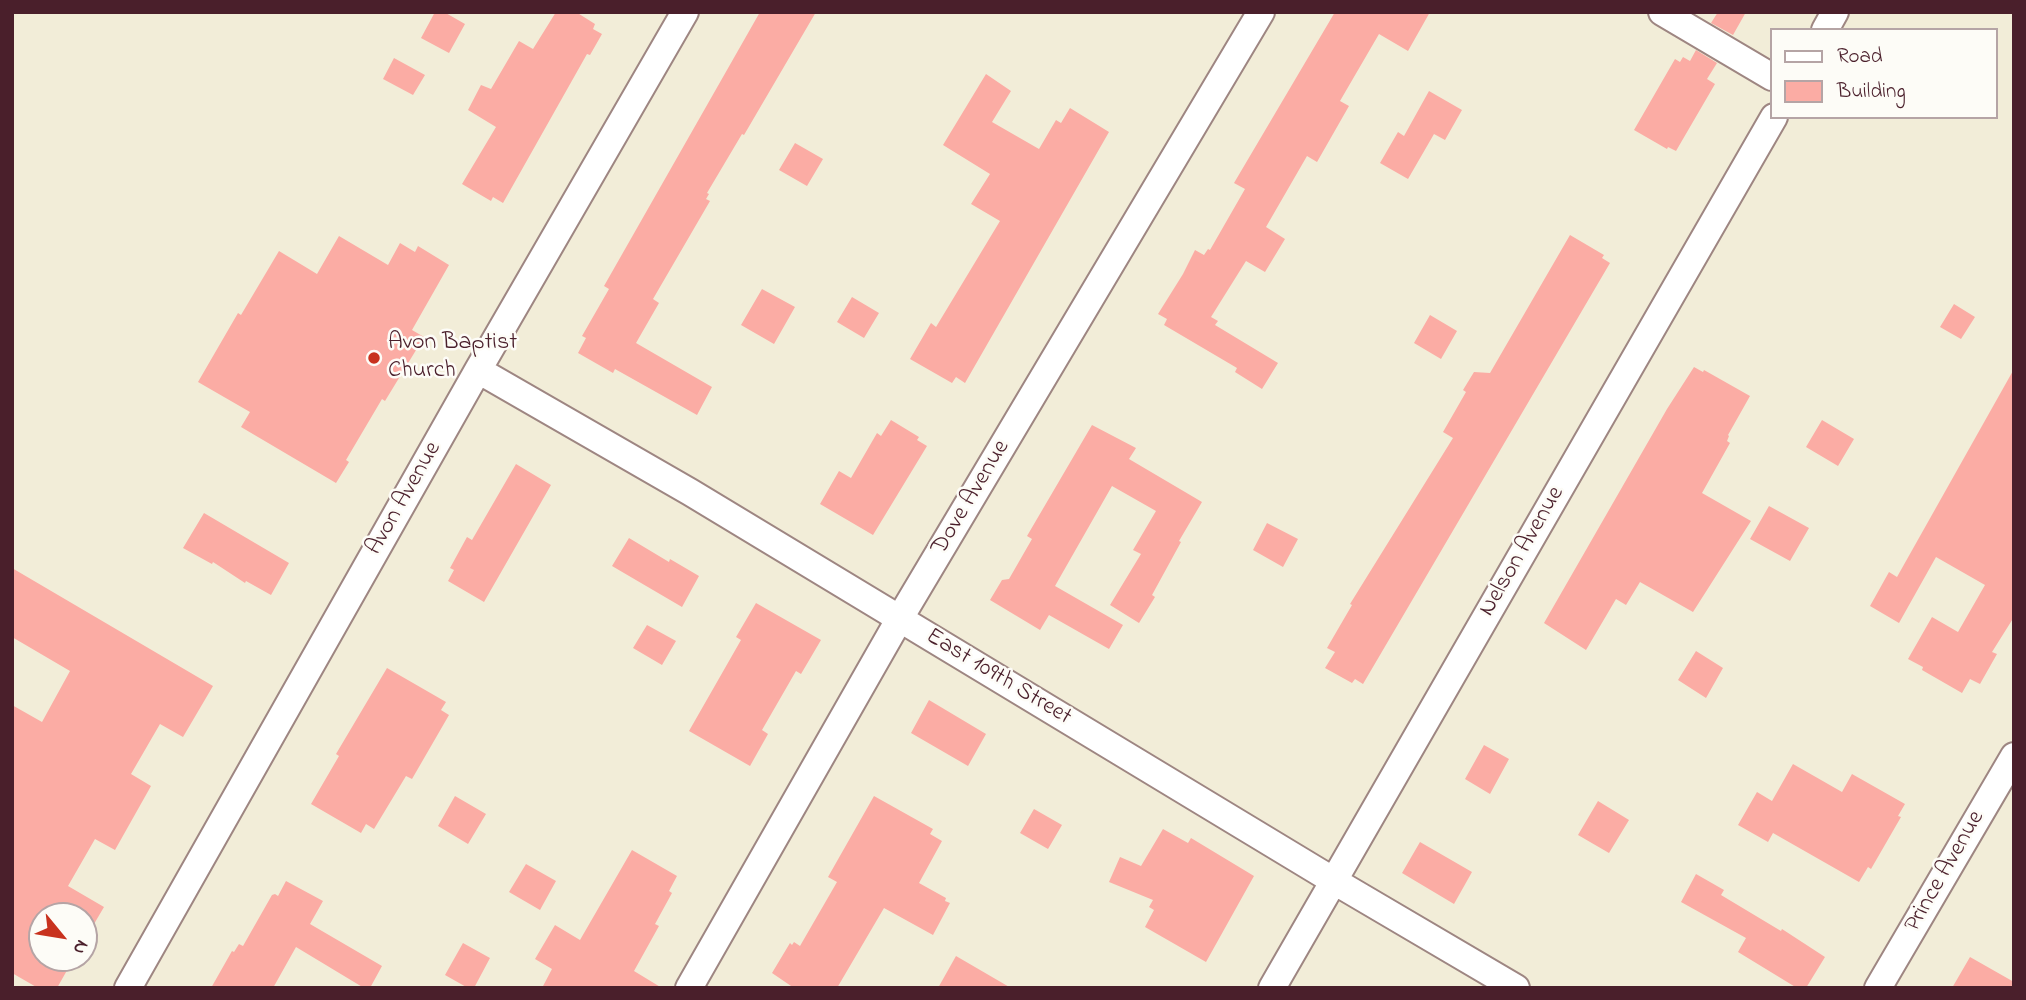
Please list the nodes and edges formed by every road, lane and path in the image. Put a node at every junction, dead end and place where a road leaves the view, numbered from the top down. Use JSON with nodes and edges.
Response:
{"nodes":[{"id":1,"x":685,"y":12,"type":"edge"},
{"id":2,"x":1261,"y":12,"type":"edge"},
{"id":3,"x":1661,"y":12,"type":"edge"},
{"id":4,"x":1835,"y":12,"type":"edge"},
{"id":5,"x":1826,"y":28,"type":"edge"},
{"id":6,"x":1770,"y":76,"type":"edge"},
{"id":7,"x":1773,"y":119,"type":"edge"},
{"id":8,"x":478,"y":370,"type":"junction"},
{"id":9,"x":900,"y":618,"type":"junction"},
{"id":10,"x":2014,"y":756,"type":"edge"},
{"id":11,"x":1334,"y":881,"type":"junction"},
{"id":12,"x":128,"y":988,"type":"edge"},
{"id":13,"x":690,"y":988,"type":"edge"},
{"id":14,"x":1272,"y":988,"type":"edge"},
{"id":15,"x":1516,"y":988,"type":"edge"},
{"id":16,"x":1878,"y":988,"type":"edge"}],
"edges":[{"from":1,"to":8,"type":"street","name":"Avon Avenue"},
{"from":2,"to":9,"type":"street","name":"Dove Avenue"},
{"from":3,"to":6,"type":"street"},
{"from":4,"to":5,"type":"street"},
{"from":7,"to":11,"type":"street","name":"Nelson Avenue"},
{"from":8,"to":9,"type":"street","name":"East 109th Street"},
{"from":8,"to":12,"type":"street","name":"Avon Avenue"},
{"from":9,"to":11,"type":"street","name":"East 109th Street"},
{"from":9,"to":13,"type":"street","name":"Dove Avenue"},
{"from":10,"to":16,"type":"street","name":"Prince Avenue"},
{"from":11,"to":14,"type":"street","name":"Nelson Avenue"},
{"from":11,"to":15,"type":"street","name":"East 109th Street"}]}
